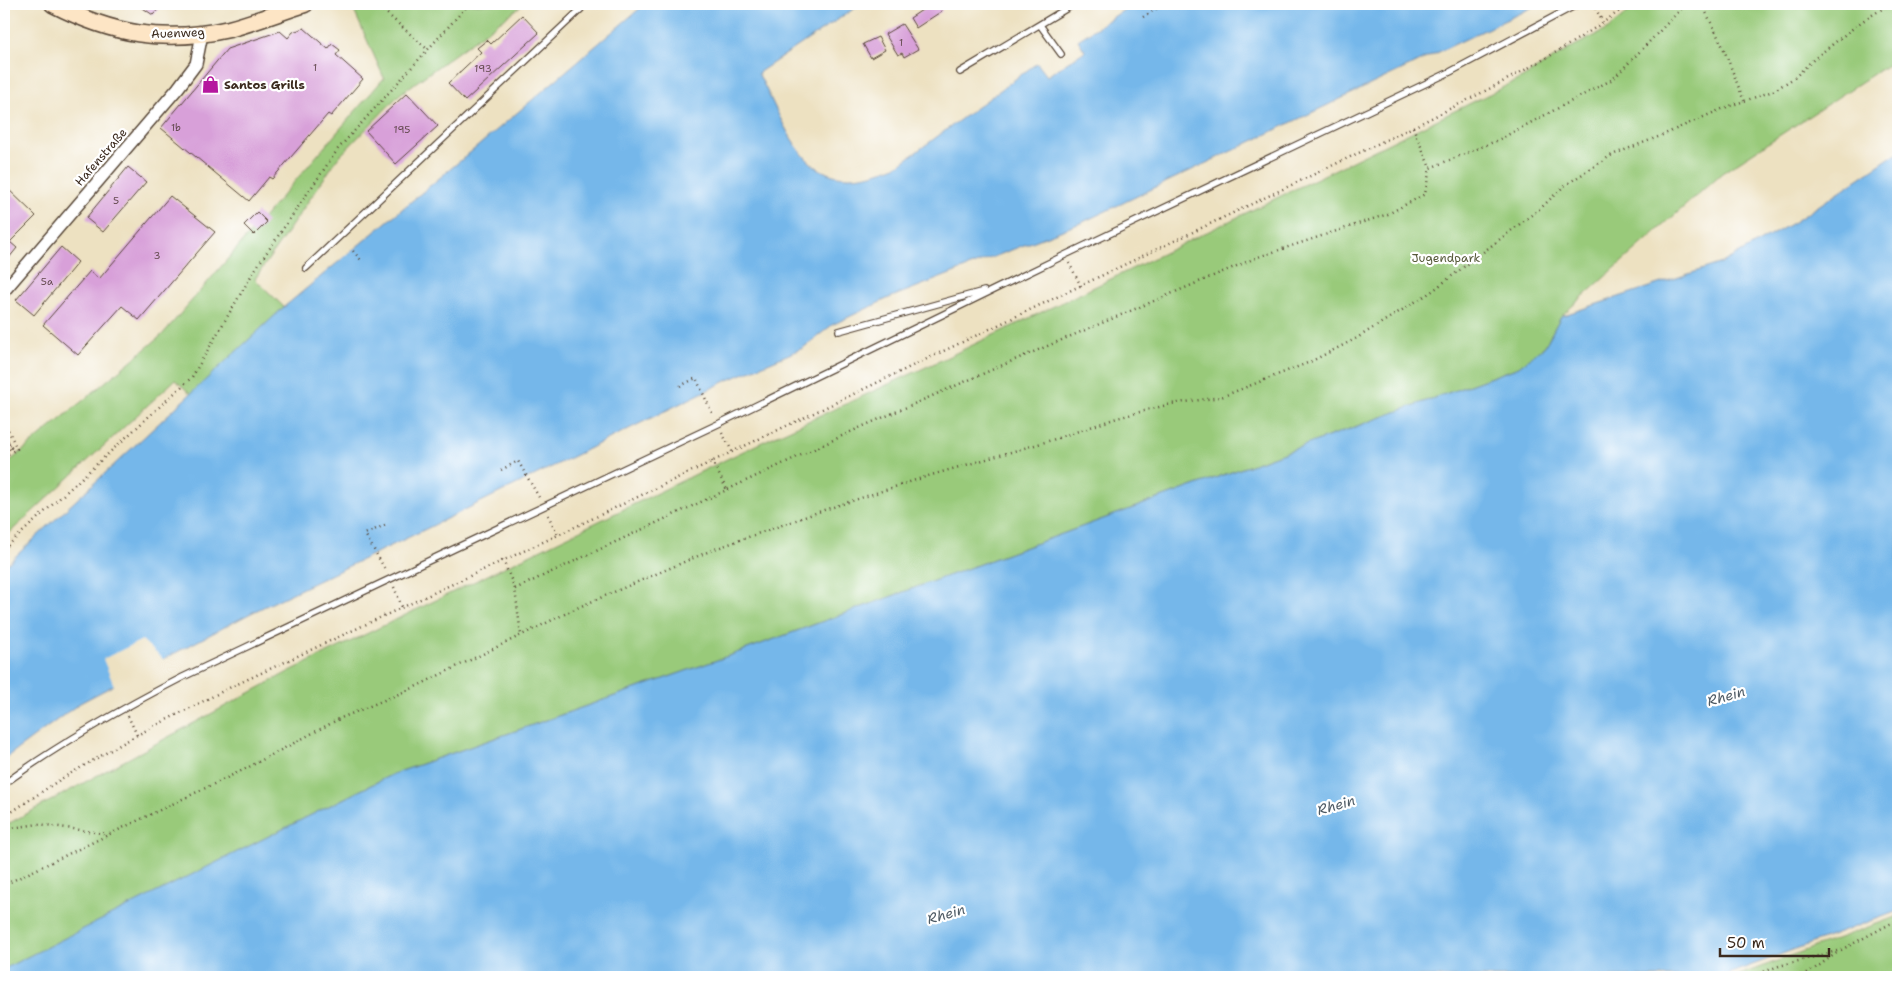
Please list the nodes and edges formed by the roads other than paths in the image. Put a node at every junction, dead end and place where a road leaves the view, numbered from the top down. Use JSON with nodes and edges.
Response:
{"nodes":[{"id":1,"x":53,"y":4,"type":"edge"},
{"id":2,"x":305,"y":4,"type":"edge"},
{"id":3,"x":581,"y":4,"type":"edge"},
{"id":4,"x":1074,"y":4,"type":"edge"},
{"id":5,"x":1578,"y":4,"type":"edge"},
{"id":6,"x":1040,"y":25,"type":"junction"},
{"id":7,"x":202,"y":34,"type":"junction"},
{"id":8,"x":1061,"y":54,"type":"dead end"},
{"id":9,"x":960,"y":72,"type":"dead end"},
{"id":10,"x":306,"y":268,"type":"dead end"},
{"id":11,"x":998,"y":287,"type":"junction"},
{"id":12,"x":4,"y":290,"type":"edge"},
{"id":13,"x":839,"y":331,"type":"dead end"},
{"id":14,"x":4,"y":784,"type":"edge"}],
"edges":[{"from":1,"to":7,"type":"street","name":"Auenweg"},
{"from":2,"to":7,"type":"street","name":"Auenweg"},
{"from":3,"to":10,"type":"lane"},
{"from":4,"to":6,"type":"lane"},
{"from":5,"to":11,"type":"lane"},
{"from":6,"to":8,"type":"lane"},
{"from":6,"to":9,"type":"lane"},
{"from":7,"to":12,"type":"street","name":"Hafenstraße"},
{"from":11,"to":13,"type":"lane"},
{"from":11,"to":14,"type":"lane"}]}
